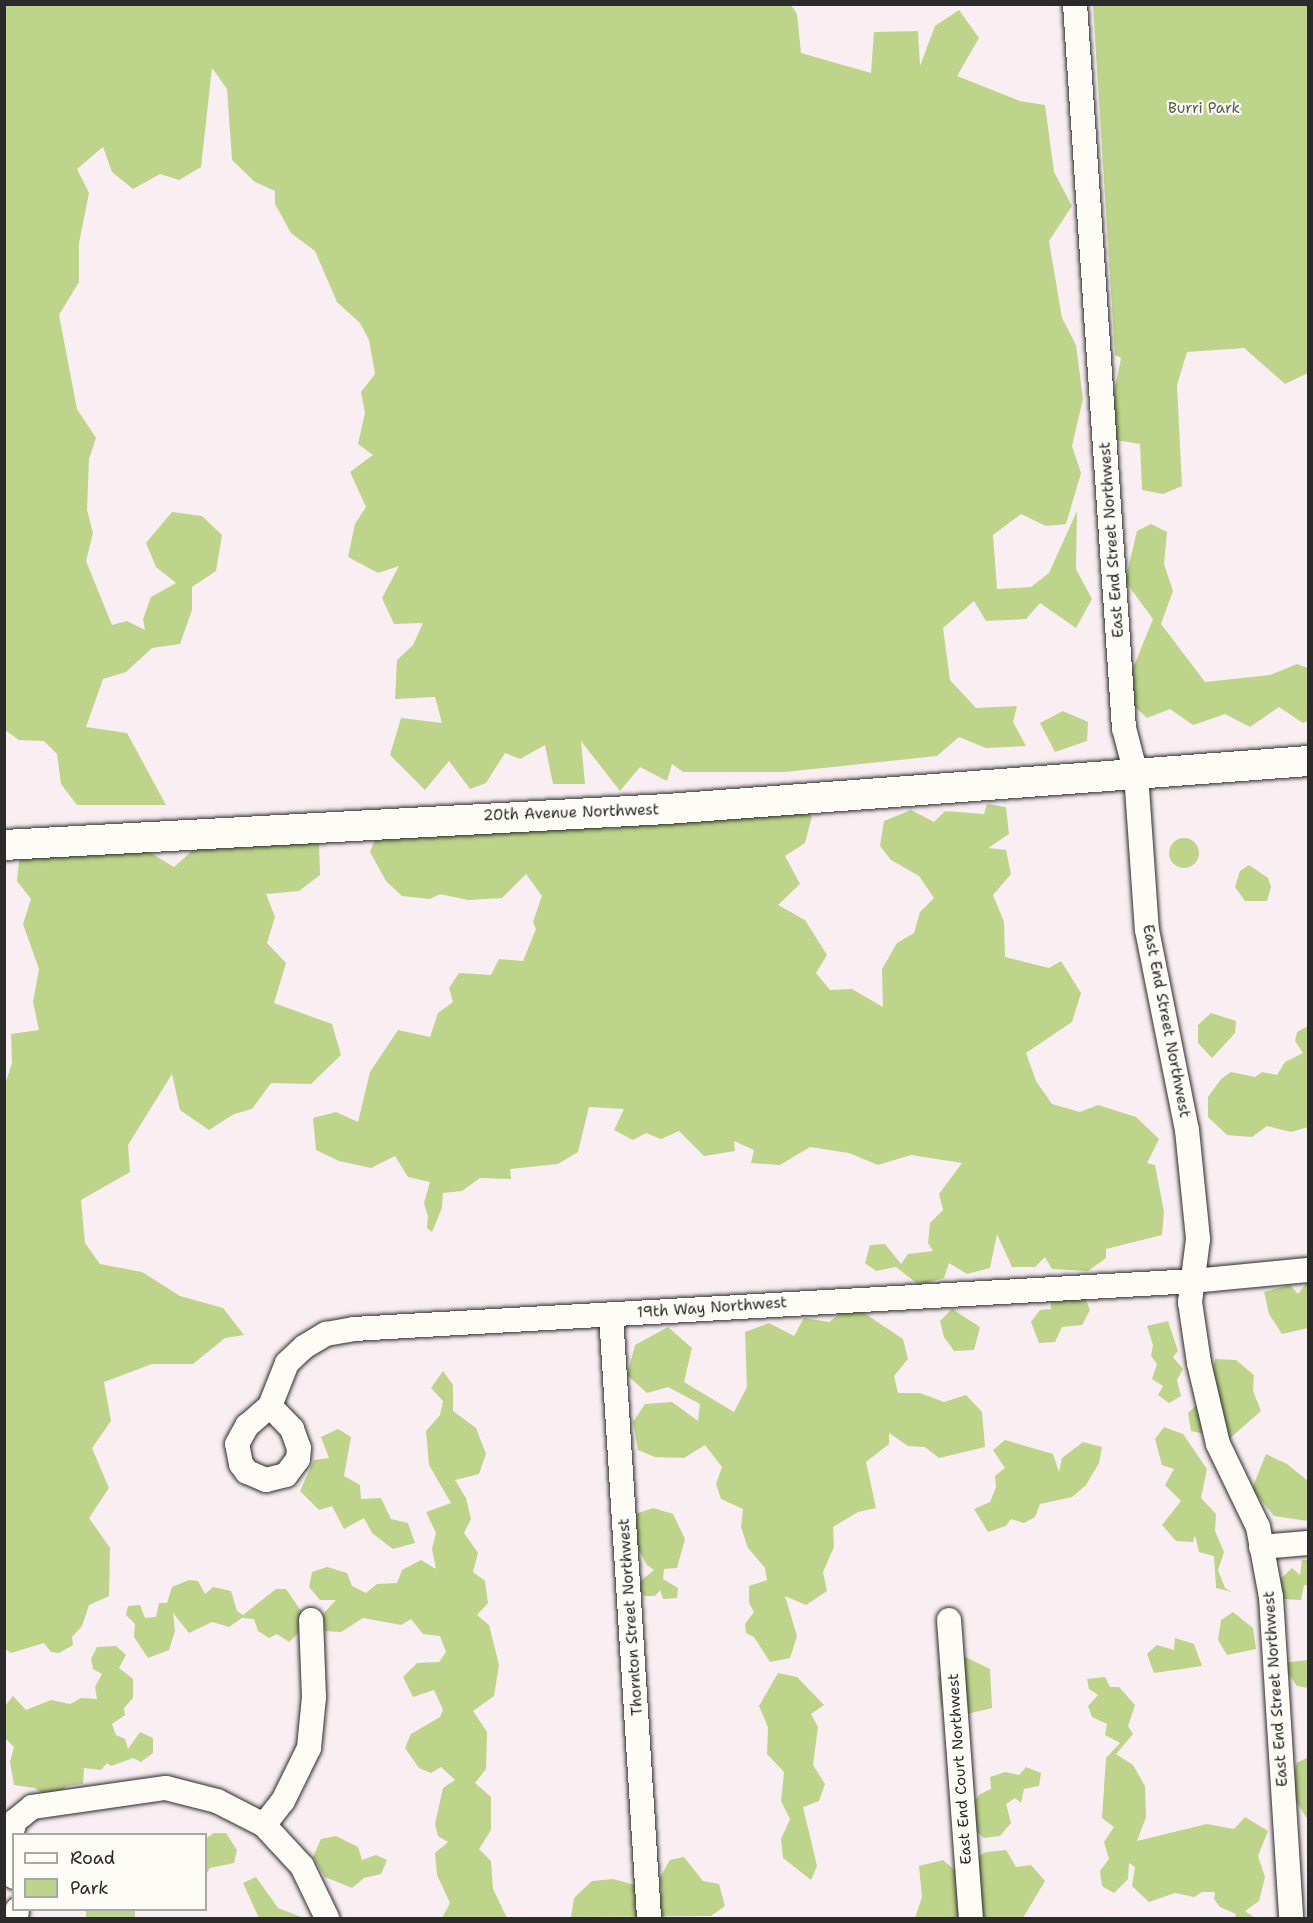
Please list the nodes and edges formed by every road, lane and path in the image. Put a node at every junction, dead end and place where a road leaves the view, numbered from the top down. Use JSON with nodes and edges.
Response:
{"nodes":[{"id":1,"x":1075,"y":4,"type":"edge"},
{"id":2,"x":1308,"y":761,"type":"edge"},
{"id":3,"x":1136,"y":774,"type":"junction"},
{"id":4,"x":4,"y":845,"type":"edge"},
{"id":5,"x":1308,"y":1270,"type":"edge"},
{"id":6,"x":1193,"y":1281,"type":"junction"},
{"id":7,"x":611,"y":1316,"type":"junction"},
{"id":8,"x":270,"y":1406,"type":"dead end"},
{"id":9,"x":1308,"y":1543,"type":"edge"},
{"id":10,"x":1262,"y":1546,"type":"junction"},
{"id":11,"x":311,"y":1620,"type":"dead end"},
{"id":12,"x":949,"y":1620,"type":"dead end"},
{"id":13,"x":264,"y":1825,"type":"junction"},
{"id":14,"x":12,"y":1863,"type":"edge"},
{"id":15,"x":327,"y":1918,"type":"edge"},
{"id":16,"x":649,"y":1918,"type":"edge"},
{"id":17,"x":971,"y":1918,"type":"edge"},
{"id":18,"x":1291,"y":1918,"type":"edge"}],
"edges":[{"from":1,"to":3,"type":"street","name":"East End Street Northwest"},
{"from":2,"to":3,"type":"street","name":"20th Avenue Northwest"},
{"from":3,"to":4,"type":"street","name":"20th Avenue Northwest"},
{"from":3,"to":6,"type":"street","name":"East End Street Northwest"},
{"from":5,"to":6,"type":"street","name":"19th Way Northwest"},
{"from":6,"to":7,"type":"street","name":"19th Way Northwest"},
{"from":6,"to":10,"type":"street","name":"East End Street Northwest"},
{"from":7,"to":8,"type":"street","name":"19th Way Northwest"},
{"from":7,"to":16,"type":"street","name":"Thornton Street Northwest"},
{"from":9,"to":10,"type":"street"},
{"from":10,"to":18,"type":"street","name":"East End Street Northwest"},
{"from":11,"to":13,"type":"street"},
{"from":12,"to":17,"type":"street","name":"East End Court Northwest"},
{"from":13,"to":14,"type":"street"},
{"from":13,"to":15,"type":"street"}]}
